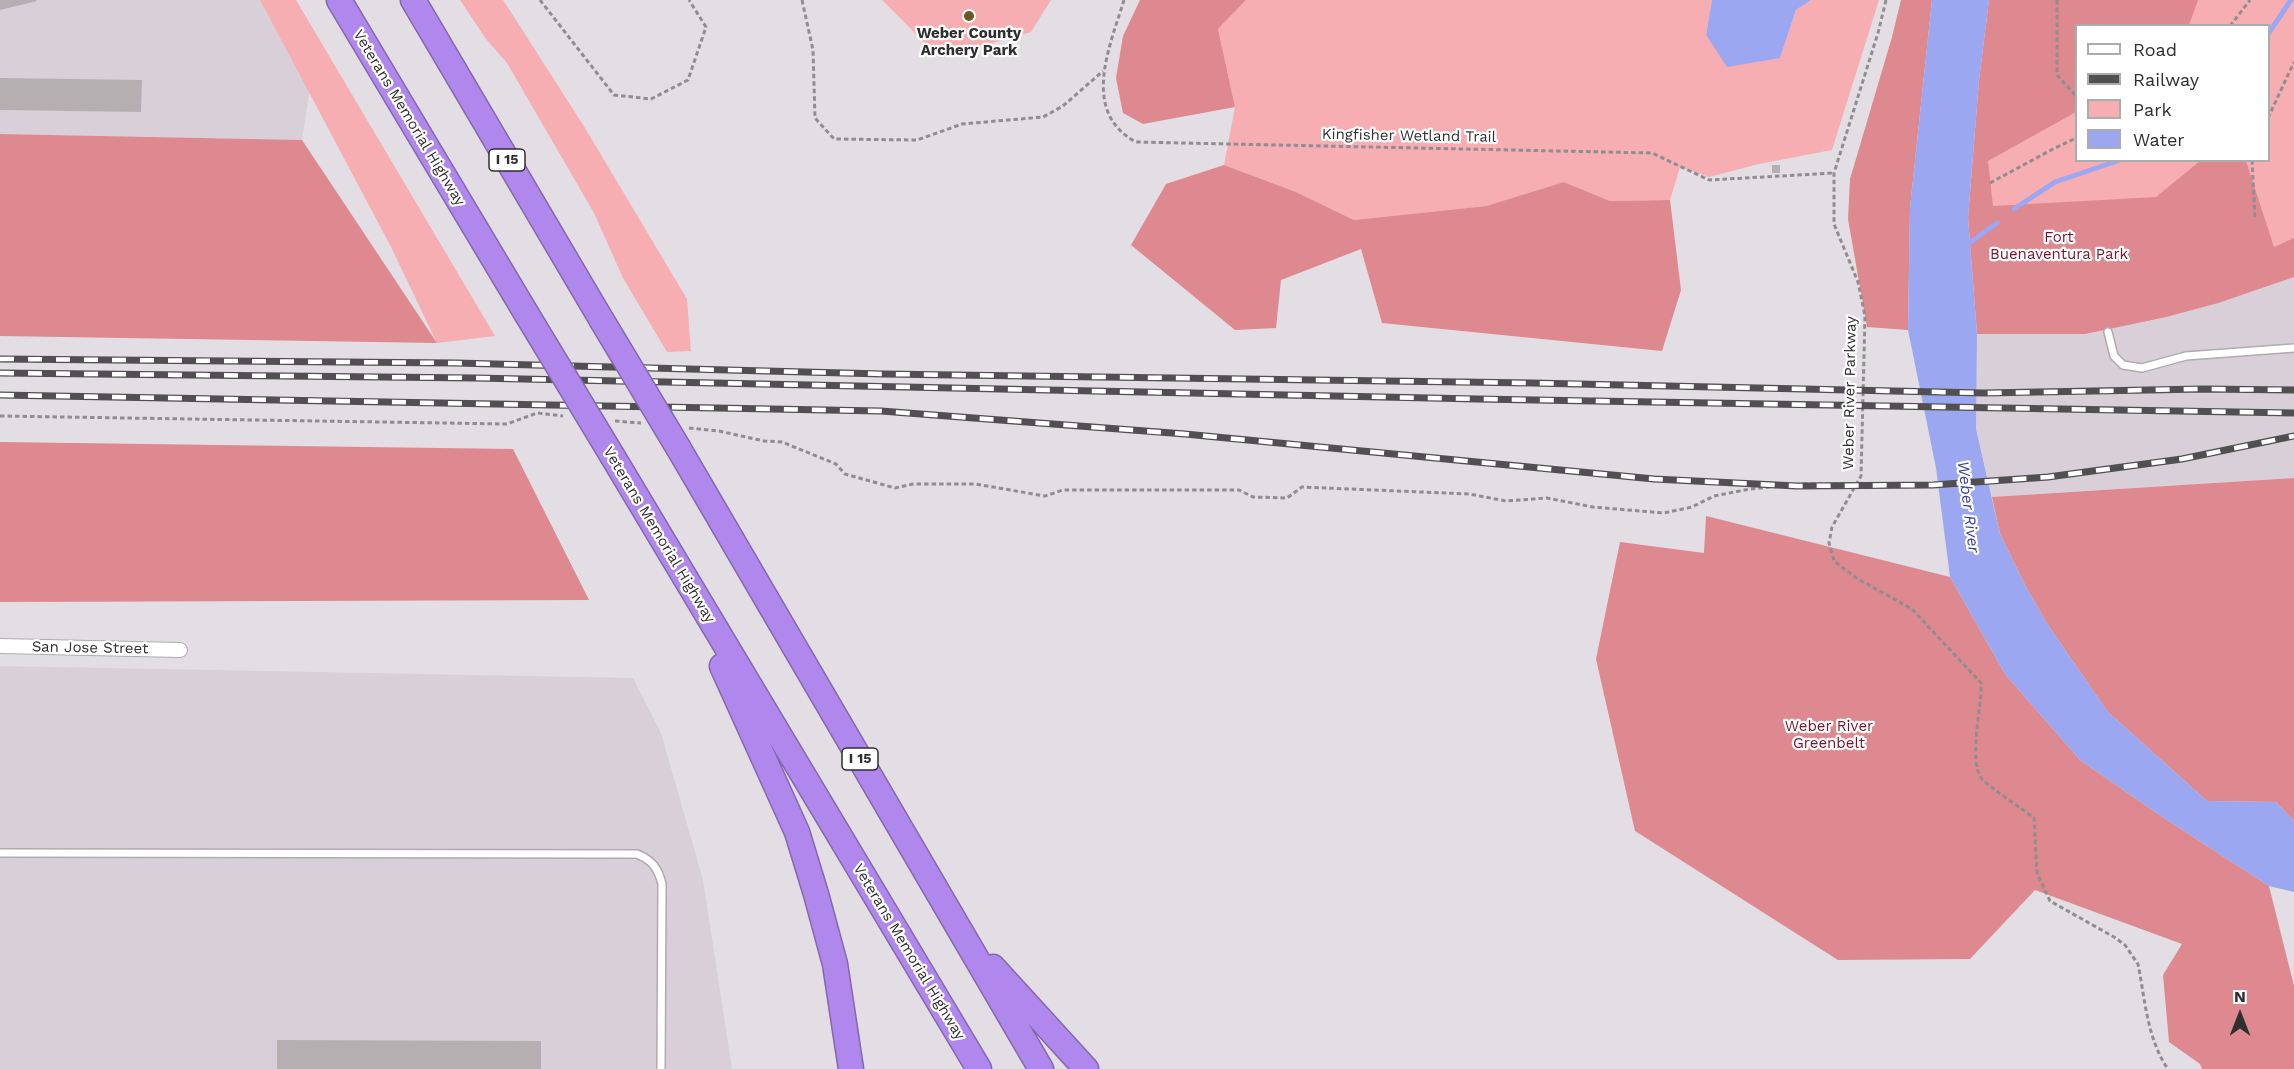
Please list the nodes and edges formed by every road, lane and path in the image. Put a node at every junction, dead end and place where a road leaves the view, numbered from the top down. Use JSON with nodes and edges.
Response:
{"nodes":[{"id":1,"x":339,"y":0,"type":"edge"},
{"id":2,"x":413,"y":0,"type":"edge"},
{"id":3,"x":540,"y":0,"type":"edge"},
{"id":4,"x":689,"y":0,"type":"edge"},
{"id":5,"x":802,"y":0,"type":"edge"},
{"id":6,"x":1124,"y":0,"type":"edge"},
{"id":7,"x":1886,"y":0,"type":"edge"},
{"id":8,"x":2057,"y":0,"type":"edge"},
{"id":9,"x":2250,"y":0,"type":"edge"},
{"id":10,"x":2232,"y":24,"type":"edge"},
{"id":11,"x":2294,"y":62,"type":"edge"},
{"id":12,"x":1103,"y":70,"type":"junction"},
{"id":13,"x":2075,"y":95,"type":"edge"},
{"id":14,"x":2270,"y":114,"type":"edge"},
{"id":15,"x":2075,"y":138,"type":"edge"},
{"id":16,"x":2252,"y":162,"type":"edge"},
{"id":17,"x":1834,"y":173,"type":"junction"},
{"id":18,"x":1990,"y":183,"type":"dead end"},
{"id":19,"x":2255,"y":218,"type":"dead end"},
{"id":20,"x":2108,"y":332,"type":"dead end"},
{"id":21,"x":2294,"y":348,"type":"edge"},
{"id":22,"x":0,"y":416,"type":"edge"},
{"id":23,"x":572,"y":417,"type":"dead end"},
{"id":24,"x":606,"y":420,"type":"dead end"},
{"id":25,"x":651,"y":424,"type":"dead end"},
{"id":26,"x":682,"y":438,"type":"junction"},
{"id":27,"x":1856,"y":484,"type":"junction"},
{"id":28,"x":676,"y":566,"type":"junction"},
{"id":29,"x":0,"y":646,"type":"edge"},
{"id":30,"x":180,"y":650,"type":"dead end"},
{"id":31,"x":0,"y":853,"type":"edge"},
{"id":32,"x":960,"y":932,"type":"junction"},
{"id":33,"x":661,"y":1069,"type":"edge"},
{"id":34,"x":851,"y":1069,"type":"edge"},
{"id":35,"x":979,"y":1069,"type":"edge"},
{"id":36,"x":1041,"y":1069,"type":"edge"},
{"id":37,"x":1086,"y":1069,"type":"edge"},
{"id":38,"x":2168,"y":1069,"type":"edge"}],
"edges":[{"from":1,"to":28,"type":"highway","name":"Veterans Memorial Highway","bridge":true},
{"from":2,"to":26,"type":"highway","number":"I 15","bridge":true},
{"from":3,"to":4,"type":"path"},
{"from":5,"to":12,"type":"path"},
{"from":6,"to":12,"type":"path","name":"Kingfisher Wetland Trail"},
{"from":7,"to":17,"type":"path","name":"Weber River Parkway"},
{"from":8,"to":13,"type":"path"},
{"from":9,"to":10,"type":"path"},
{"from":11,"to":14,"type":"path"},
{"from":12,"to":17,"type":"path","name":"Kingfisher Wetland Trail"},
{"from":15,"to":18,"type":"path"},
{"from":16,"to":19,"type":"path"},
{"from":17,"to":27,"type":"path","name":"Weber River Parkway"},
{"from":20,"to":21,"type":"lane"},
{"from":22,"to":23,"type":"path"},
{"from":24,"to":25,"type":"path"},
{"from":26,"to":27,"type":"path"},
{"from":26,"to":32,"type":"highway","number":"I 15"},
{"from":27,"to":38,"type":"path","name":"Weber River Parkway"},
{"from":28,"to":34,"type":"highway"},
{"from":28,"to":35,"type":"highway","name":"Veterans Memorial Highway"},
{"from":29,"to":30,"type":"street","name":"San Jose Street"},
{"from":31,"to":33,"type":"lane"},
{"from":32,"to":36,"type":"highway","number":"I 15"},
{"from":32,"to":37,"type":"highway"}]}
